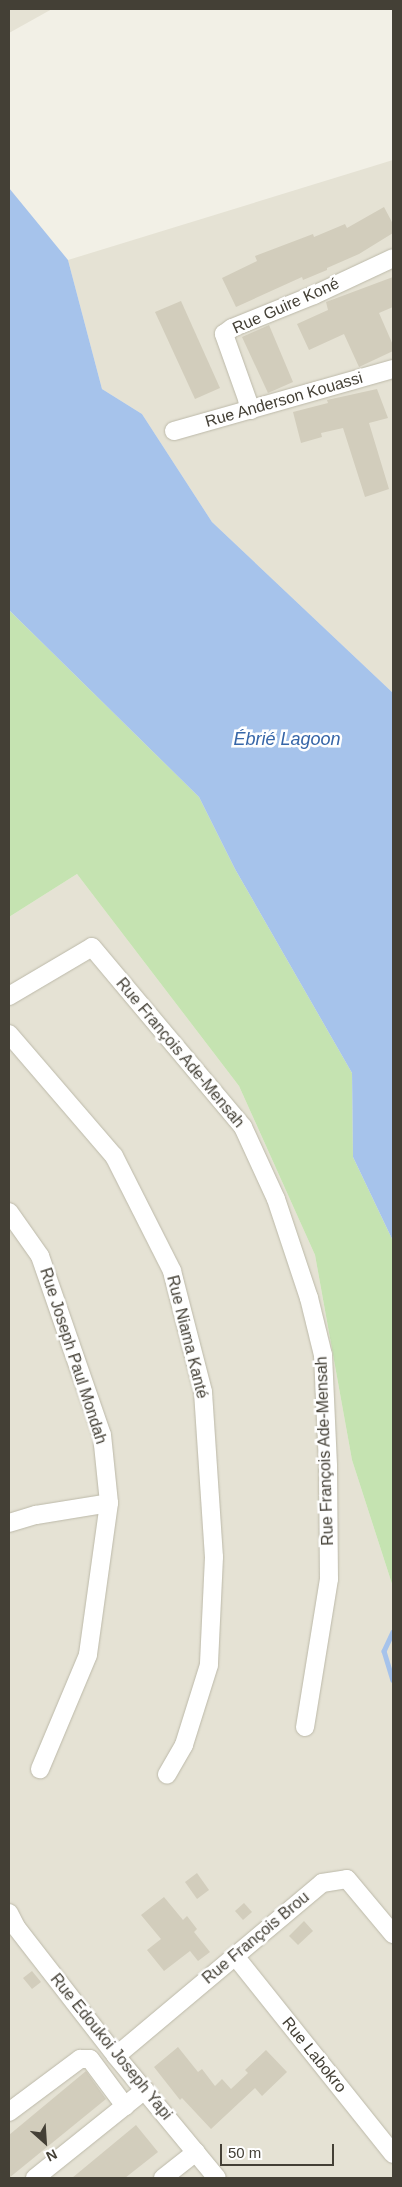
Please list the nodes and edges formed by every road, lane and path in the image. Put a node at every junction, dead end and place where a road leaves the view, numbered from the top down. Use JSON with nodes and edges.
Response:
{"nodes":[{"id":1,"x":393,"y":258,"type":"edge"},
{"id":2,"x":393,"y":369,"type":"edge"},
{"id":3,"x":251,"y":410,"type":"junction"},
{"id":4,"x":174,"y":431,"type":"dead end"},
{"id":5,"x":9,"y":996,"type":"edge"},
{"id":6,"x":9,"y":1034,"type":"edge"},
{"id":7,"x":9,"y":1212,"type":"edge"},
{"id":8,"x":109,"y":1503,"type":"junction"},
{"id":9,"x":9,"y":1523,"type":"edge"},
{"id":10,"x":305,"y":1728,"type":"dead end"},
{"id":11,"x":40,"y":1769,"type":"dead end"},
{"id":12,"x":167,"y":1774,"type":"dead end"},
{"id":13,"x":11,"y":1924,"type":"edge"},
{"id":14,"x":393,"y":1934,"type":"edge"},
{"id":15,"x":235,"y":1956,"type":"junction"},
{"id":16,"x":116,"y":2056,"type":"junction"},
{"id":17,"x":145,"y":2090,"type":"junction"},
{"id":18,"x":125,"y":2106,"type":"junction"},
{"id":19,"x":9,"y":2112,"type":"edge"},
{"id":20,"x":196,"y":2152,"type":"junction"},
{"id":21,"x":393,"y":2154,"type":"edge"},
{"id":22,"x":35,"y":2178,"type":"edge"},
{"id":23,"x":163,"y":2178,"type":"edge"},
{"id":24,"x":217,"y":2178,"type":"edge"}],
"edges":[{"from":1,"to":3,"type":"street","name":"Rue Guire Koné"},
{"from":2,"to":3,"type":"street","name":"Rue Anderson Kouassi"},
{"from":3,"to":4,"type":"street","name":"Rue Anderson Kouassi"},
{"from":5,"to":10,"type":"street","name":"Rue François Ade-Mensah"},
{"from":6,"to":12,"type":"street","name":"Rue Niama Kanté"},
{"from":7,"to":8,"type":"street","name":"Rue Joseph Paul Mondah"},
{"from":8,"to":9,"type":"street"},
{"from":8,"to":11,"type":"street","name":"Rue Joseph Paul Mondah"},
{"from":13,"to":16,"type":"street","name":"Rue Edoukoi Joseph Yapi"},
{"from":14,"to":15,"type":"street","name":"Rue François Brou"},
{"from":15,"to":16,"type":"street","name":"Rue François Brou"},
{"from":15,"to":21,"type":"street","name":"Rue Labokro"},
{"from":16,"to":17,"type":"street","name":"Rue Edoukoi Joseph Yapi"},
{"from":17,"to":18,"type":"street"},
{"from":17,"to":20,"type":"street","name":"Rue Edoukoi Joseph Yapi"},
{"from":18,"to":19,"type":"street"},
{"from":18,"to":22,"type":"street"},
{"from":20,"to":23,"type":"street"},
{"from":20,"to":24,"type":"street","name":"Rue Edoukoi Joseph Yapi"}]}
